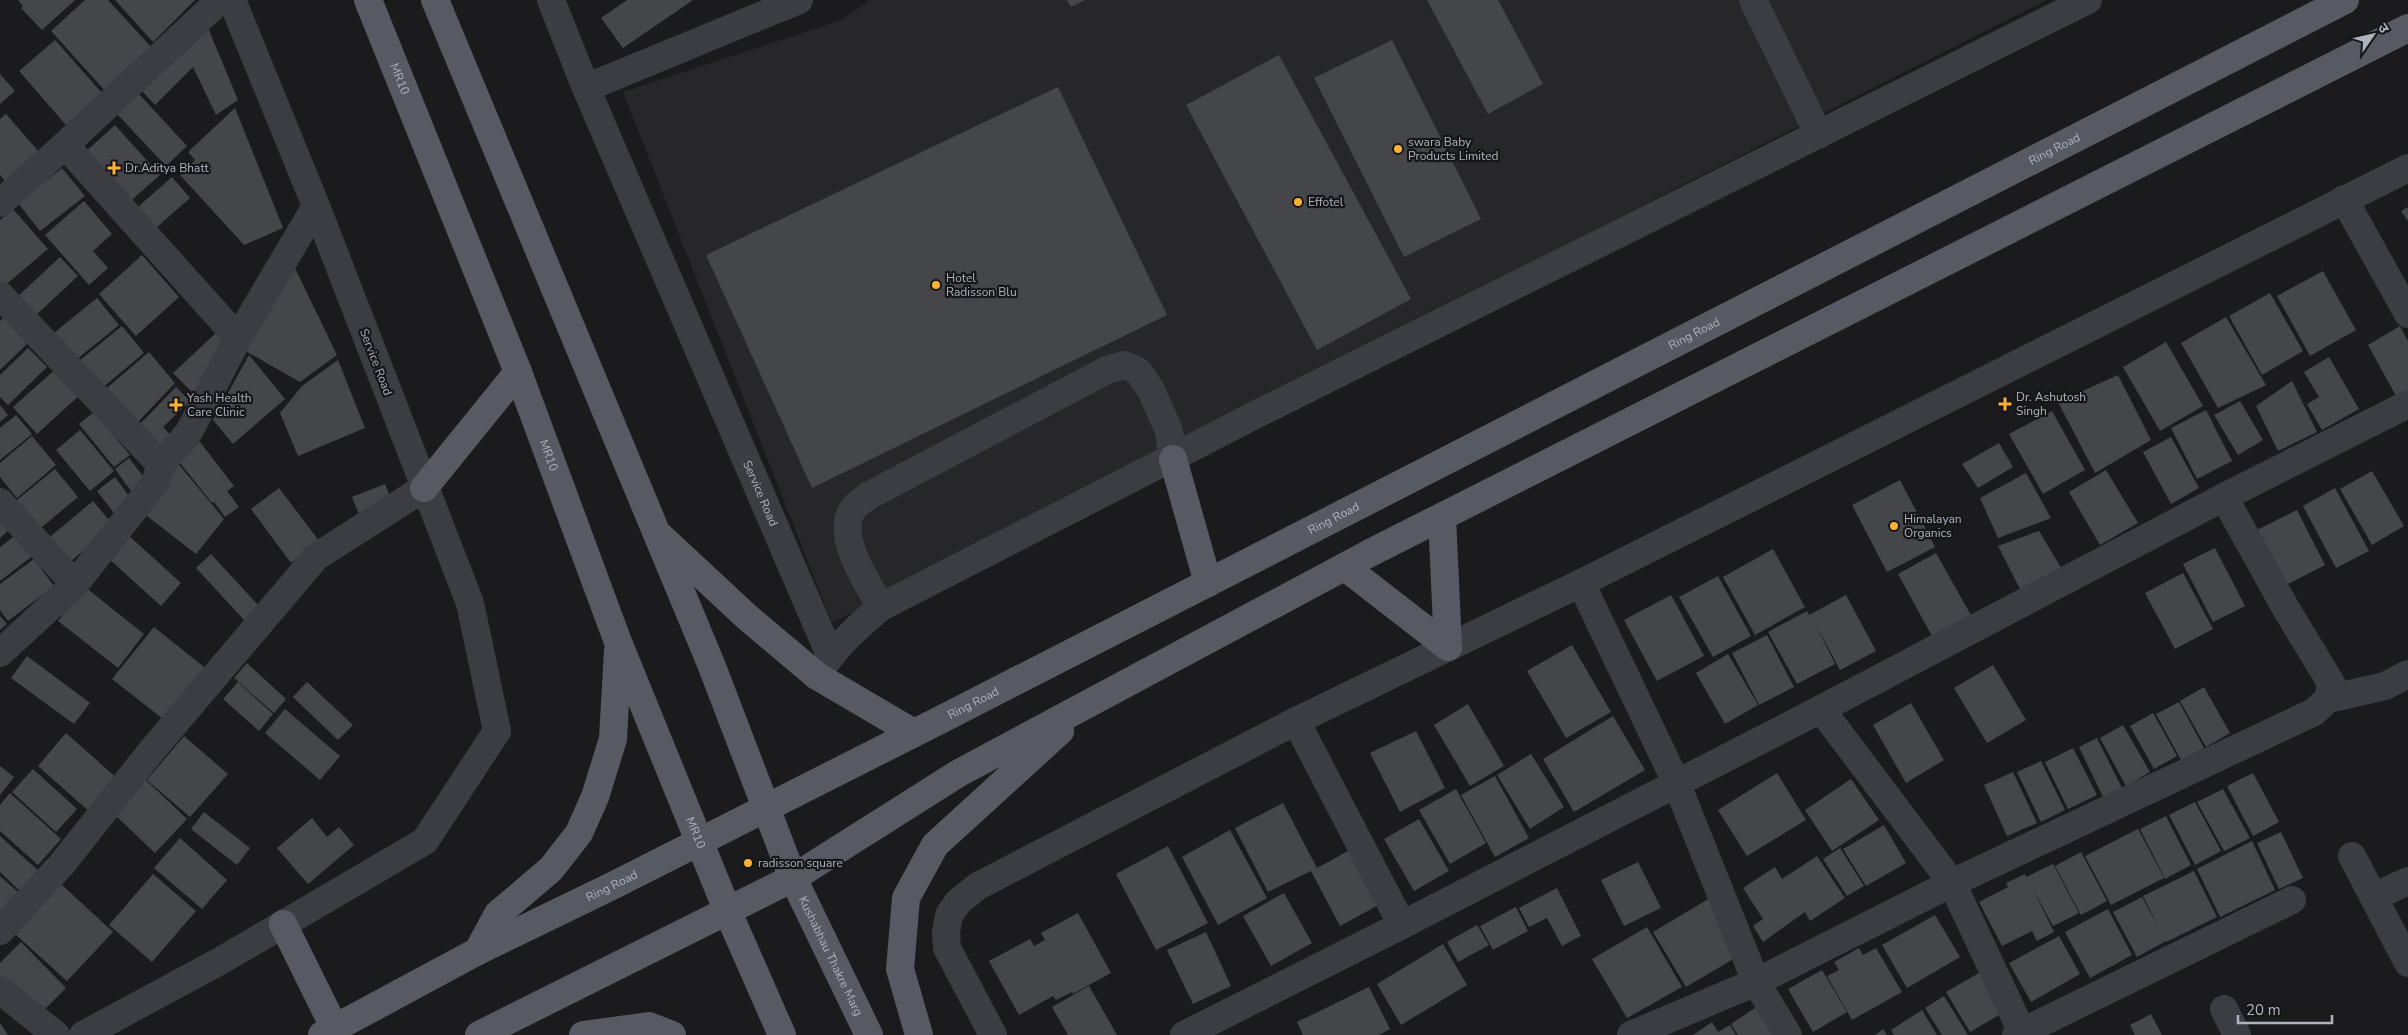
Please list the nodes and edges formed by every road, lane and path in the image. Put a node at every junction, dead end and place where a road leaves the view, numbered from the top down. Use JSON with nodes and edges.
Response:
{"nodes":[{"id":1,"x":220,"y":0,"type":"edge"},
{"id":2,"x":232,"y":0,"type":"edge"},
{"id":3,"x":368,"y":0,"type":"edge"},
{"id":4,"x":435,"y":0,"type":"edge"},
{"id":5,"x":551,"y":0,"type":"edge"},
{"id":6,"x":799,"y":0,"type":"edge"},
{"id":7,"x":1753,"y":0,"type":"edge"},
{"id":8,"x":2088,"y":0,"type":"edge"},
{"id":9,"x":2345,"y":0,"type":"edge"},
{"id":10,"x":2408,"y":28,"type":"edge"},
{"id":11,"x":586,"y":88,"type":"junction"},
{"id":12,"x":1819,"y":136,"type":"junction"},
{"id":13,"x":65,"y":145,"type":"junction"},
{"id":14,"x":2408,"y":168,"type":"edge"},
{"id":15,"x":2344,"y":199,"type":"junction"},
{"id":16,"x":0,"y":203,"type":"edge"},
{"id":17,"x":316,"y":206,"type":"junction"},
{"id":18,"x":0,"y":295,"type":"edge"},
{"id":19,"x":2408,"y":314,"type":"edge"},
{"id":20,"x":238,"y":338,"type":"junction"},
{"id":21,"x":518,"y":372,"type":"junction"},
{"id":22,"x":2408,"y":404,"type":"edge"},
{"id":23,"x":1173,"y":459,"type":"junction"},
{"id":24,"x":160,"y":465,"type":"junction"},
{"id":25,"x":424,"y":488,"type":"junction"},
{"id":26,"x":2224,"y":497,"type":"junction"},
{"id":27,"x":0,"y":502,"type":"edge"},
{"id":28,"x":1442,"y":516,"type":"junction"},
{"id":29,"x":654,"y":530,"type":"junction"},
{"id":30,"x":1344,"y":567,"type":"junction"},
{"id":31,"x":1208,"y":583,"type":"junction"},
{"id":32,"x":1581,"y":583,"type":"junction"},
{"id":33,"x":75,"y":584,"type":"junction"},
{"id":34,"x":881,"y":607,"type":"junction"},
{"id":35,"x":618,"y":642,"type":"junction"},
{"id":36,"x":1448,"y":647,"type":"junction"},
{"id":37,"x":0,"y":653,"type":"edge"},
{"id":38,"x":823,"y":665,"type":"junction"},
{"id":39,"x":2408,"y":674,"type":"edge"},
{"id":40,"x":2328,"y":699,"type":"junction"},
{"id":41,"x":1091,"y":703,"type":"junction"},
{"id":42,"x":1821,"y":709,"type":"junction"},
{"id":43,"x":1296,"y":721,"type":"junction"},
{"id":44,"x":914,"y":733,"type":"junction"},
{"id":45,"x":1676,"y":782,"type":"junction"},
{"id":46,"x":765,"y":809,"type":"junction"},
{"id":47,"x":699,"y":842,"type":"junction"},
{"id":48,"x":2352,"y":856,"type":"dead end"},
{"id":49,"x":793,"y":878,"type":"junction"},
{"id":50,"x":2408,"y":881,"type":"edge"},
{"id":51,"x":1952,"y":883,"type":"junction"},
{"id":52,"x":2374,"y":896,"type":"junction"},
{"id":53,"x":2292,"y":900,"type":"dead end"},
{"id":54,"x":728,"y":912,"type":"junction"},
{"id":55,"x":282,"y":924,"type":"junction"},
{"id":56,"x":1402,"y":925,"type":"junction"},
{"id":57,"x":0,"y":931,"type":"edge"},
{"id":58,"x":478,"y":951,"type":"junction"},
{"id":59,"x":2408,"y":963,"type":"edge"},
{"id":60,"x":1756,"y":982,"type":"junction"},
{"id":61,"x":0,"y":990,"type":"edge"},
{"id":62,"x":2224,"y":1009,"type":"dead end"},
{"id":63,"x":329,"y":1032,"type":"edge"},
{"id":64,"x":2019,"y":1034,"type":"edge"},
{"id":65,"x":56,"y":1035,"type":"edge"},
{"id":66,"x":83,"y":1035,"type":"edge"},
{"id":67,"x":479,"y":1035,"type":"edge"},
{"id":68,"x":583,"y":1035,"type":"edge"},
{"id":69,"x":672,"y":1035,"type":"edge"},
{"id":70,"x":782,"y":1035,"type":"edge"},
{"id":71,"x":869,"y":1035,"type":"edge"},
{"id":72,"x":919,"y":1035,"type":"edge"},
{"id":73,"x":993,"y":1035,"type":"edge"},
{"id":74,"x":1184,"y":1035,"type":"edge"},
{"id":75,"x":1630,"y":1035,"type":"edge"},
{"id":76,"x":1788,"y":1035,"type":"edge"},
{"id":77,"x":2237,"y":1035,"type":"edge"}],
"edges":[{"from":1,"to":13,"type":"street"},
{"from":2,"to":17,"type":"street","name":"Service Road"},
{"from":3,"to":21,"type":"main road","name":"MR10"},
{"from":4,"to":29,"type":"main road"},
{"from":5,"to":11,"type":"street","name":"Service Road"},
{"from":6,"to":11,"type":"street"},
{"from":7,"to":12,"type":"street"},
{"from":8,"to":12,"type":"street"},
{"from":9,"to":31,"type":"main road","name":"Ring Road"},
{"from":10,"to":28,"type":"main road"},
{"from":11,"to":38,"type":"street","name":"Service Road"},
{"from":12,"to":23,"type":"street"},
{"from":13,"to":16,"type":"street"},
{"from":13,"to":20,"type":"street"},
{"from":14,"to":15,"type":"street"},
{"from":15,"to":19,"type":"street"},
{"from":15,"to":32,"type":"street"},
{"from":17,"to":20,"type":"street"},
{"from":17,"to":25,"type":"street","name":"Service Road"},
{"from":18,"to":24,"type":"street"},
{"from":20,"to":24,"type":"street"},
{"from":21,"to":25,"type":"main road"},
{"from":21,"to":35,"type":"main road","name":"MR10"},
{"from":22,"to":26,"type":"street"},
{"from":23,"to":31,"type":"main road"},
{"from":23,"to":34,"type":"street"},
{"from":23,"to":34,"type":"street"},
{"from":24,"to":33,"type":"street"},
{"from":25,"to":55,"type":"street","name":"Service Road"},
{"from":25,"to":57,"type":"street"},
{"from":26,"to":40,"type":"street"},
{"from":26,"to":42,"type":"street"},
{"from":27,"to":33,"type":"street"},
{"from":28,"to":30,"type":"main road"},
{"from":28,"to":36,"type":"main road"},
{"from":29,"to":38,"type":"main road"},
{"from":29,"to":46,"type":"main road"},
{"from":30,"to":36,"type":"main road"},
{"from":30,"to":41,"type":"main road"},
{"from":31,"to":44,"type":"main road","name":"Ring Road"},
{"from":32,"to":36,"type":"street"},
{"from":32,"to":45,"type":"street"},
{"from":33,"to":37,"type":"street"},
{"from":34,"to":38,"type":"street"},
{"from":35,"to":47,"type":"main road","name":"MR10"},
{"from":35,"to":58,"type":"main road"},
{"from":36,"to":43,"type":"street"},
{"from":38,"to":44,"type":"main road"},
{"from":39,"to":40,"type":"street"},
{"from":40,"to":51,"type":"street"},
{"from":41,"to":49,"type":"main road"},
{"from":41,"to":72,"type":"main road"},
{"from":42,"to":45,"type":"street"},
{"from":42,"to":51,"type":"street"},
{"from":43,"to":56,"type":"street"},
{"from":43,"to":73,"type":"street"},
{"from":44,"to":46,"type":"main road","name":"Ring Road"},
{"from":45,"to":56,"type":"street"},
{"from":45,"to":60,"type":"street"},
{"from":46,"to":47,"type":"main road","name":"Ring Road"},
{"from":46,"to":49,"type":"main road"},
{"from":47,"to":54,"type":"main road","name":"MR10"},
{"from":47,"to":58,"type":"main road","name":"Ring Road"},
{"from":48,"to":52,"type":"street"},
{"from":49,"to":54,"type":"main road"},
{"from":49,"to":71,"type":"main road","name":"Kushabhau Thakre Marg"},
{"from":50,"to":52,"type":"street"},
{"from":51,"to":60,"type":"street"},
{"from":51,"to":64,"type":"street"},
{"from":52,"to":59,"type":"street"},
{"from":53,"to":64,"type":"street"},
{"from":54,"to":67,"type":"main road"},
{"from":54,"to":70,"type":"main road"},
{"from":55,"to":63,"type":"main road"},
{"from":55,"to":66,"type":"street"},
{"from":56,"to":74,"type":"street"},
{"from":58,"to":63,"type":"main road","name":"Ring Road"},
{"from":60,"to":75,"type":"street"},
{"from":60,"to":76,"type":"street"},
{"from":61,"to":65,"type":"street"},
{"from":62,"to":77,"type":"street"},
{"from":68,"to":69,"type":"main road"}]}
